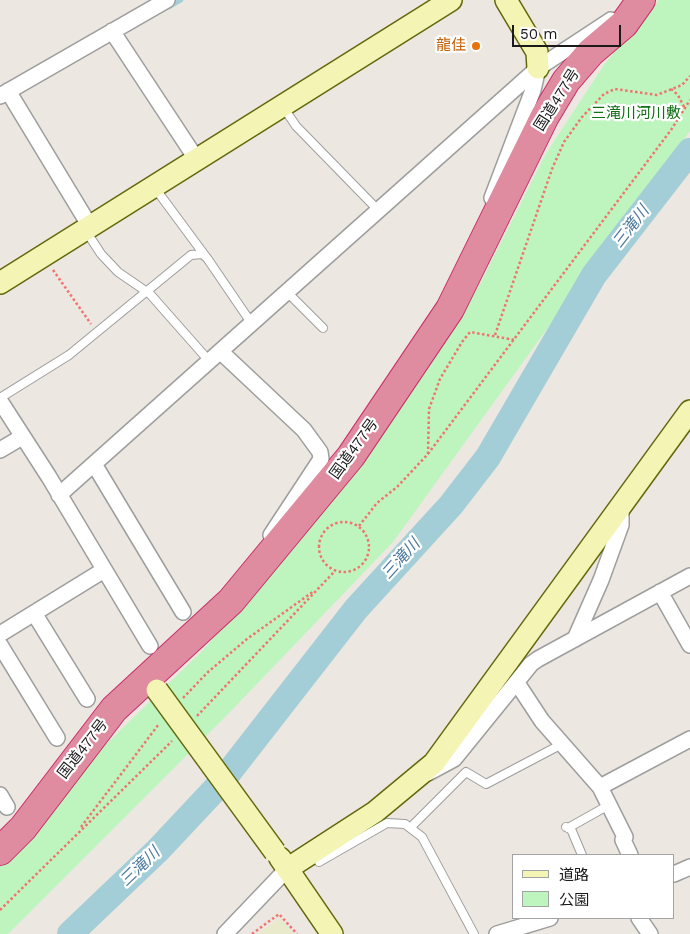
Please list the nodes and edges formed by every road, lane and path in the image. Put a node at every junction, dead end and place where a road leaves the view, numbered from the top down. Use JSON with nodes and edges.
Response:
{"nodes":[{"id":1,"x":166,"y":0,"type":"edge"},
{"id":2,"x":451,"y":0,"type":"edge"},
{"id":3,"x":506,"y":0,"type":"edge"},
{"id":4,"x":641,"y":0,"type":"edge"},
{"id":5,"x":112,"y":31,"type":"junction"},
{"id":6,"x":538,"y":68,"type":"junction"},
{"id":7,"x":690,"y":76,"type":"edge"},
{"id":8,"x":671,"y":90,"type":"junction"},
{"id":9,"x":3,"y":91,"type":"edge"},
{"id":10,"x":690,"y":100,"type":"edge"},
{"id":11,"x":282,"y":106,"type":"junction"},
{"id":12,"x":685,"y":110,"type":"junction"},
{"id":13,"x":197,"y":160,"type":"junction"},
{"id":14,"x":154,"y":187,"type":"junction"},
{"id":15,"x":379,"y":211,"type":"junction"},
{"id":16,"x":88,"y":229,"type":"junction"},
{"id":17,"x":207,"y":258,"type":"junction"},
{"id":18,"x":53,"y":270,"type":"dead end"},
{"id":19,"x":0,"y":283,"type":"edge"},
{"id":20,"x":146,"y":291,"type":"junction"},
{"id":21,"x":288,"y":293,"type":"junction"},
{"id":22,"x":450,"y":308,"type":"junction"},
{"id":23,"x":252,"y":324,"type":"junction"},
{"id":24,"x":323,"y":328,"type":"dead end"},
{"id":25,"x":96,"y":331,"type":"junction"},
{"id":26,"x":495,"y":335,"type":"junction"},
{"id":27,"x":515,"y":340,"type":"junction"},
{"id":28,"x":216,"y":357,"type":"junction"},
{"id":29,"x":0,"y":400,"type":"edge"},
{"id":30,"x":690,"y":411,"type":"edge"},
{"id":31,"x":22,"y":437,"type":"junction"},
{"id":32,"x":0,"y":450,"type":"edge"},
{"id":33,"x":428,"y":454,"type":"junction"},
{"id":34,"x":94,"y":464,"type":"junction"},
{"id":35,"x":59,"y":495,"type":"junction"},
{"id":36,"x":621,"y":506,"type":"junction"},
{"id":37,"x":359,"y":526,"type":"junction"},
{"id":38,"x":266,"y":558,"type":"junction"},
{"id":39,"x":104,"y":570,"type":"junction"},
{"id":40,"x":335,"y":571,"type":"junction"},
{"id":41,"x":690,"y":576,"type":"edge"},
{"id":42,"x":660,"y":592,"type":"junction"},
{"id":43,"x":183,"y":612,"type":"dead end"},
{"id":44,"x":34,"y":613,"type":"junction"},
{"id":45,"x":0,"y":634,"type":"edge"},
{"id":46,"x":575,"y":639,"type":"junction"},
{"id":47,"x":0,"y":645,"type":"edge"},
{"id":48,"x":690,"y":645,"type":"edge"},
{"id":49,"x":150,"y":646,"type":"dead end"},
{"id":50,"x":516,"y":683,"type":"junction"},
{"id":51,"x":153,"y":684,"type":"junction"},
{"id":52,"x":87,"y":698,"type":"dead end"},
{"id":53,"x":196,"y":717,"type":"dead end"},
{"id":54,"x":57,"y":738,"type":"dead end"},
{"id":55,"x":176,"y":738,"type":"dead end"},
{"id":56,"x":690,"y":739,"type":"edge"},
{"id":57,"x":562,"y":744,"type":"junction"},
{"id":58,"x":420,"y":777,"type":"junction"},
{"id":59,"x":600,"y":787,"type":"junction"},
{"id":60,"x":609,"y":805,"type":"junction"},
{"id":61,"x":410,"y":827,"type":"junction"},
{"id":62,"x":0,"y":851,"type":"edge"},
{"id":63,"x":582,"y":854,"type":"edge"},
{"id":64,"x":630,"y":854,"type":"edge"},
{"id":65,"x":319,"y":862,"type":"dead end"},
{"id":66,"x":690,"y":867,"type":"edge"},
{"id":67,"x":287,"y":869,"type":"junction"},
{"id":68,"x":675,"y":874,"type":"edge"},
{"id":69,"x":0,"y":910,"type":"edge"},
{"id":70,"x":547,"y":919,"type":"edge"},
{"id":71,"x":640,"y":919,"type":"edge"},
{"id":72,"x":225,"y":934,"type":"edge"},
{"id":73,"x":252,"y":934,"type":"edge"},
{"id":74,"x":297,"y":934,"type":"edge"},
{"id":75,"x":332,"y":934,"type":"edge"},
{"id":76,"x":474,"y":934,"type":"edge"},
{"id":77,"x":497,"y":934,"type":"edge"},
{"id":78,"x":650,"y":934,"type":"edge"}],
"edges":[{"from":1,"to":5,"type":"street"},
{"from":2,"to":11,"type":"street"},
{"from":3,"to":6,"type":"street"},
{"from":4,"to":6,"type":"street"},
{"from":4,"to":22,"type":"highway","name":"国道477号"},
{"from":5,"to":9,"type":"street"},
{"from":5,"to":13,"type":"street"},
{"from":6,"to":15,"type":"street"},
{"from":6,"to":22,"type":"street"},
{"from":7,"to":8,"type":"path"},
{"from":8,"to":12,"type":"path"},
{"from":8,"to":26,"type":"path"},
{"from":9,"to":16,"type":"street"},
{"from":10,"to":12,"type":"path"},
{"from":11,"to":13,"type":"street"},
{"from":11,"to":15,"type":"lane"},
{"from":12,"to":27,"type":"path"},
{"from":13,"to":14,"type":"street"},
{"from":14,"to":16,"type":"street"},
{"from":14,"to":17,"type":"lane"},
{"from":15,"to":21,"type":"street"},
{"from":16,"to":19,"type":"street"},
{"from":16,"to":20,"type":"lane"},
{"from":17,"to":20,"type":"lane"},
{"from":17,"to":23,"type":"lane"},
{"from":18,"to":25,"type":"path"},
{"from":20,"to":25,"type":"lane"},
{"from":20,"to":28,"type":"lane"},
{"from":21,"to":23,"type":"street"},
{"from":21,"to":24,"type":"lane"},
{"from":22,"to":38,"type":"highway","name":"国道477号"},
{"from":23,"to":28,"type":"street"},
{"from":25,"to":29,"type":"lane"},
{"from":26,"to":27,"type":"path"},
{"from":26,"to":33,"type":"path"},
{"from":27,"to":33,"type":"path"},
{"from":28,"to":34,"type":"street"},
{"from":28,"to":38,"type":"street"},
{"from":29,"to":31,"type":"street"},
{"from":30,"to":36,"type":"street"},
{"from":31,"to":32,"type":"street"},
{"from":31,"to":35,"type":"street"},
{"from":33,"to":37,"type":"path"},
{"from":34,"to":35,"type":"street"},
{"from":34,"to":43,"type":"street"},
{"from":35,"to":39,"type":"street"},
{"from":36,"to":46,"type":"street"},
{"from":36,"to":58,"type":"street"},
{"from":37,"to":40,"type":"path"},
{"from":37,"to":40,"type":"path"},
{"from":38,"to":51,"type":"highway","name":"国道477号"},
{"from":39,"to":44,"type":"street"},
{"from":39,"to":49,"type":"street"},
{"from":40,"to":53,"type":"path"},
{"from":41,"to":42,"type":"street"},
{"from":42,"to":46,"type":"street"},
{"from":42,"to":48,"type":"street"},
{"from":44,"to":45,"type":"street"},
{"from":44,"to":52,"type":"street"},
{"from":46,"to":50,"type":"street"},
{"from":47,"to":54,"type":"street"},
{"from":50,"to":57,"type":"street"},
{"from":50,"to":58,"type":"street"},
{"from":51,"to":62,"type":"highway","name":"国道477号"},
{"from":51,"to":67,"type":"street","bridge":true},
{"from":55,"to":69,"type":"path"},
{"from":56,"to":59,"type":"street"},
{"from":57,"to":59,"type":"street"},
{"from":57,"to":61,"type":"lane"},
{"from":58,"to":67,"type":"street"},
{"from":59,"to":60,"type":"street"},
{"from":60,"to":63,"type":"lane"},
{"from":60,"to":64,"type":"street"},
{"from":61,"to":65,"type":"lane"},
{"from":61,"to":76,"type":"lane"},
{"from":66,"to":68,"type":"street"},
{"from":67,"to":72,"type":"street"},
{"from":67,"to":75,"type":"street"},
{"from":70,"to":77,"type":"street"},
{"from":71,"to":78,"type":"street"},
{"from":73,"to":74,"type":"path"}]}
